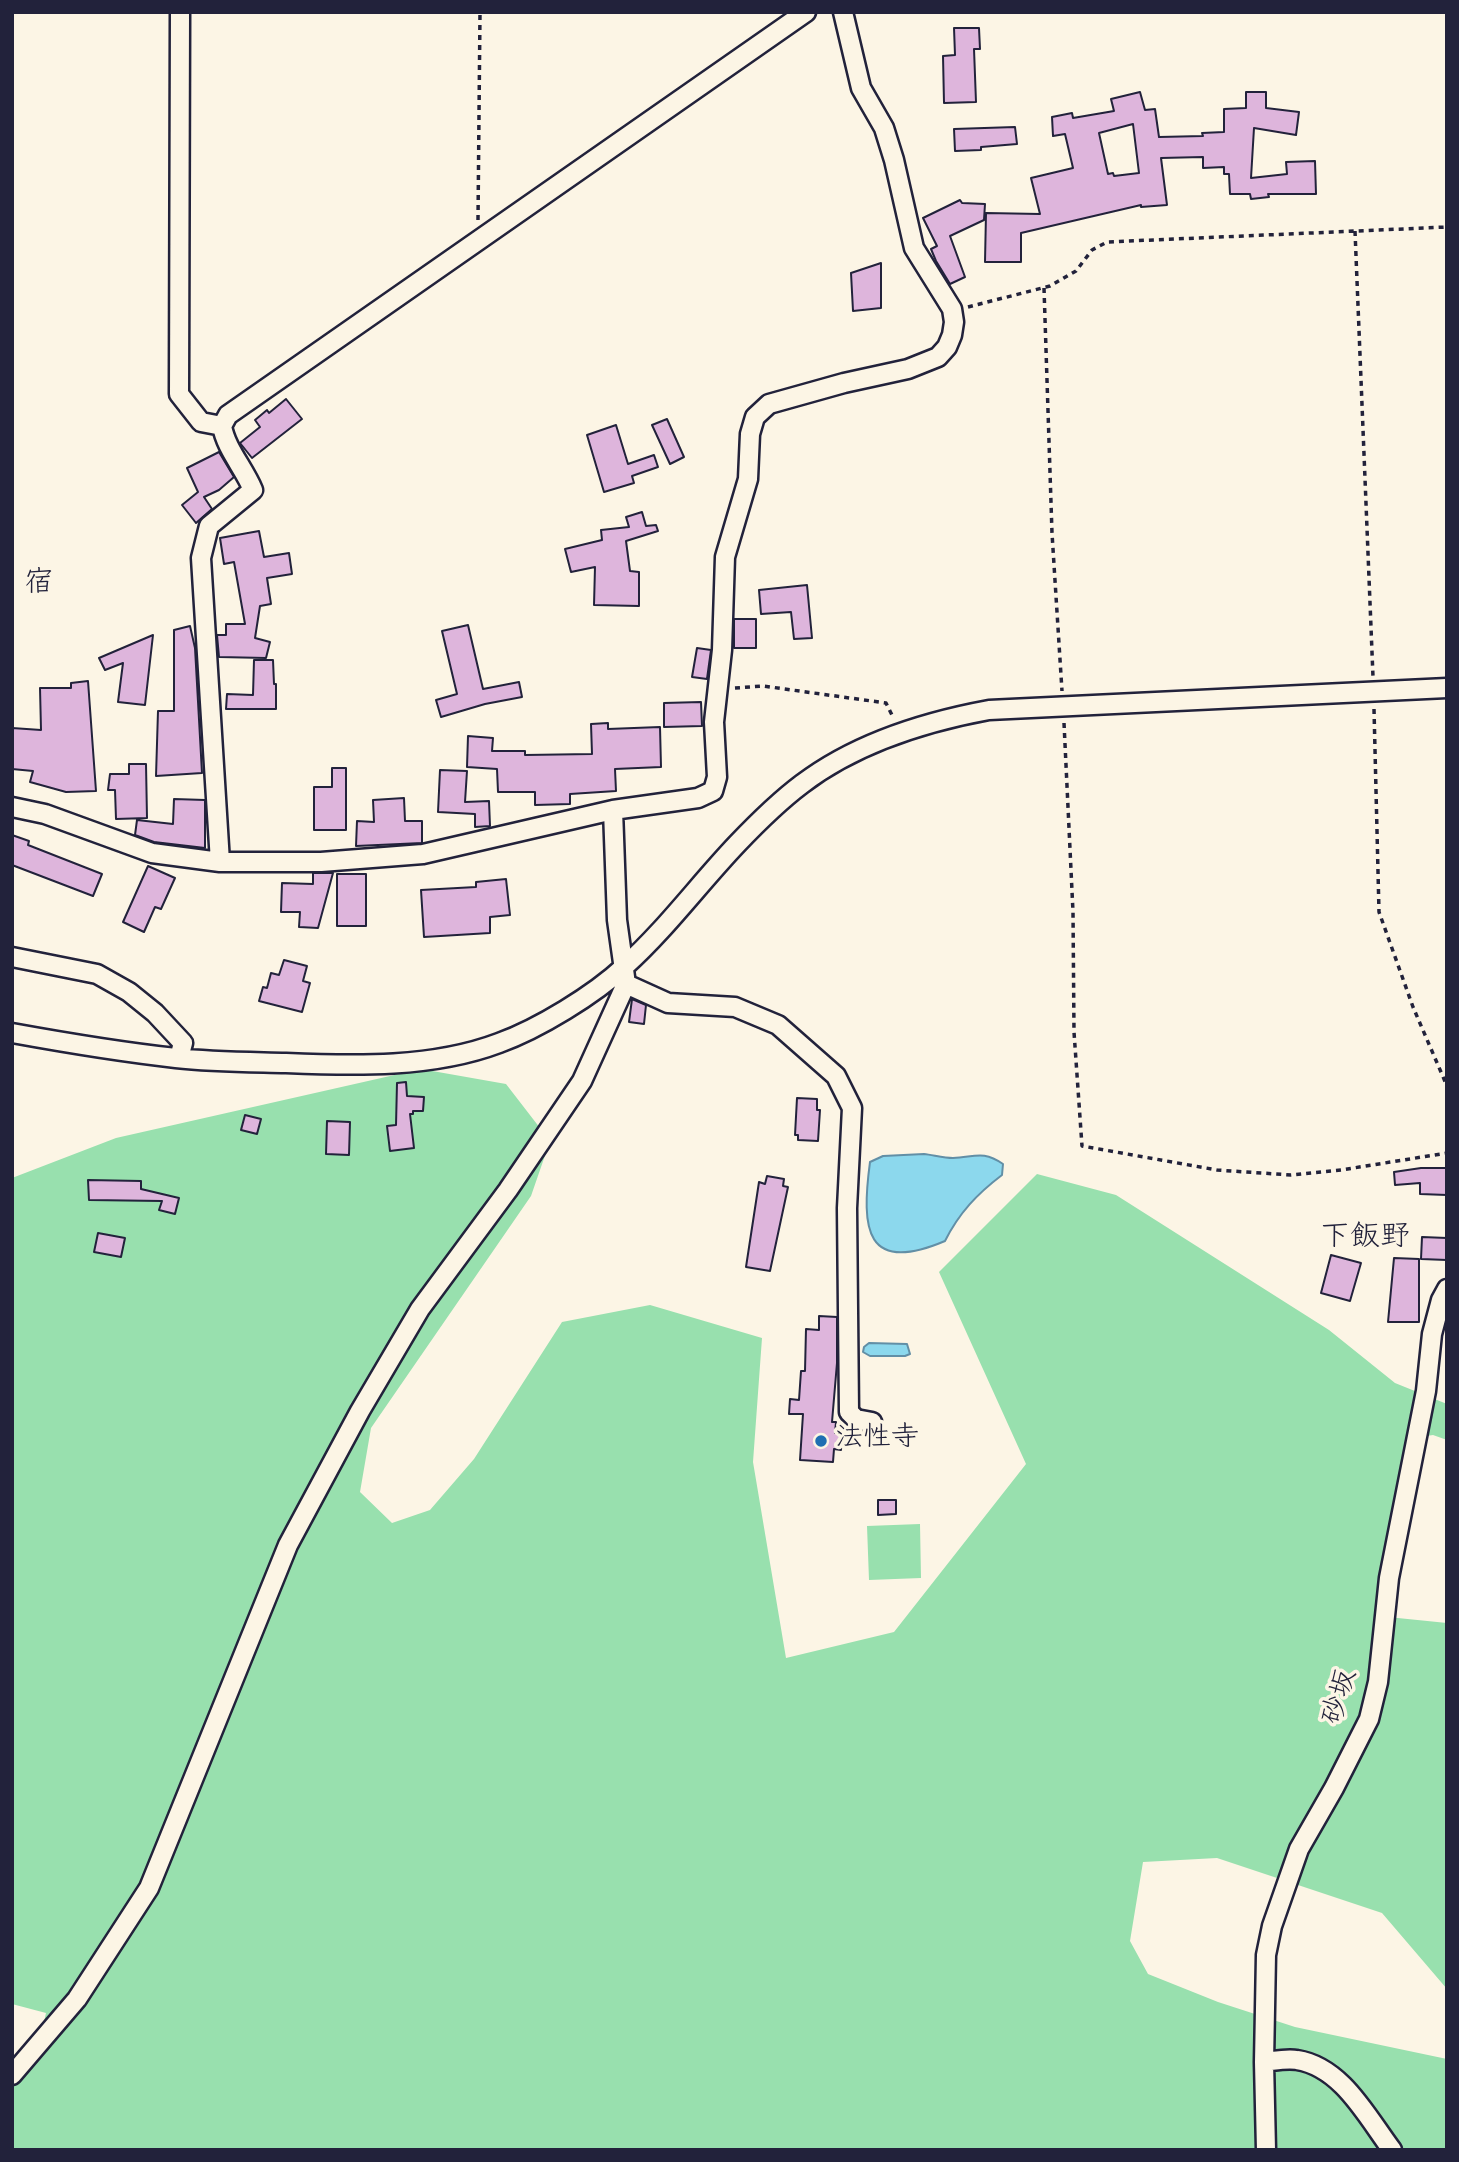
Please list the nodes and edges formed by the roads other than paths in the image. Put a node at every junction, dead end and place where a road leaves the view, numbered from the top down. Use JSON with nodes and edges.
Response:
{"nodes":[{"id":1,"x":180,"y":12,"type":"edge"},
{"id":2,"x":806,"y":12,"type":"edge"},
{"id":3,"x":843,"y":12,"type":"edge"},
{"id":4,"x":222,"y":426,"type":"junction"},
{"id":5,"x":1447,"y":688,"type":"edge"},
{"id":6,"x":12,"y":807,"type":"edge"},
{"id":7,"x":613,"y":810,"type":"junction"},
{"id":8,"x":220,"y":862,"type":"junction"},
{"id":9,"x":12,"y":957,"type":"edge"},
{"id":10,"x":625,"y":976,"type":"junction"},
{"id":11,"x":12,"y":1033,"type":"edge"},
{"id":12,"x":179,"y":1058,"type":"junction"},
{"id":13,"x":1447,"y":1289,"type":"edge"},
{"id":14,"x":872,"y":1422,"type":"dead end"},
{"id":15,"x":1264,"y":2062,"type":"junction"},
{"id":16,"x":12,"y":2075,"type":"edge"},
{"id":17,"x":1266,"y":2150,"type":"edge"},
{"id":18,"x":1392,"y":2150,"type":"edge"}],
"edges":[{"from":1,"to":4,"type":"street"},
{"from":2,"to":4,"type":"street"},
{"from":3,"to":7,"type":"street"},
{"from":4,"to":8,"type":"street"},
{"from":5,"to":10,"type":"street"},
{"from":6,"to":8,"type":"street"},
{"from":7,"to":8,"type":"street"},
{"from":7,"to":10,"type":"street"},
{"from":9,"to":12,"type":"street"},
{"from":10,"to":12,"type":"street"},
{"from":10,"to":14,"type":"street"},
{"from":10,"to":16,"type":"street"},
{"from":11,"to":12,"type":"street"},
{"from":13,"to":15,"type":"street","name":"砂坂"},
{"from":15,"to":17,"type":"street","name":"砂坂"},
{"from":15,"to":18,"type":"street"}]}
